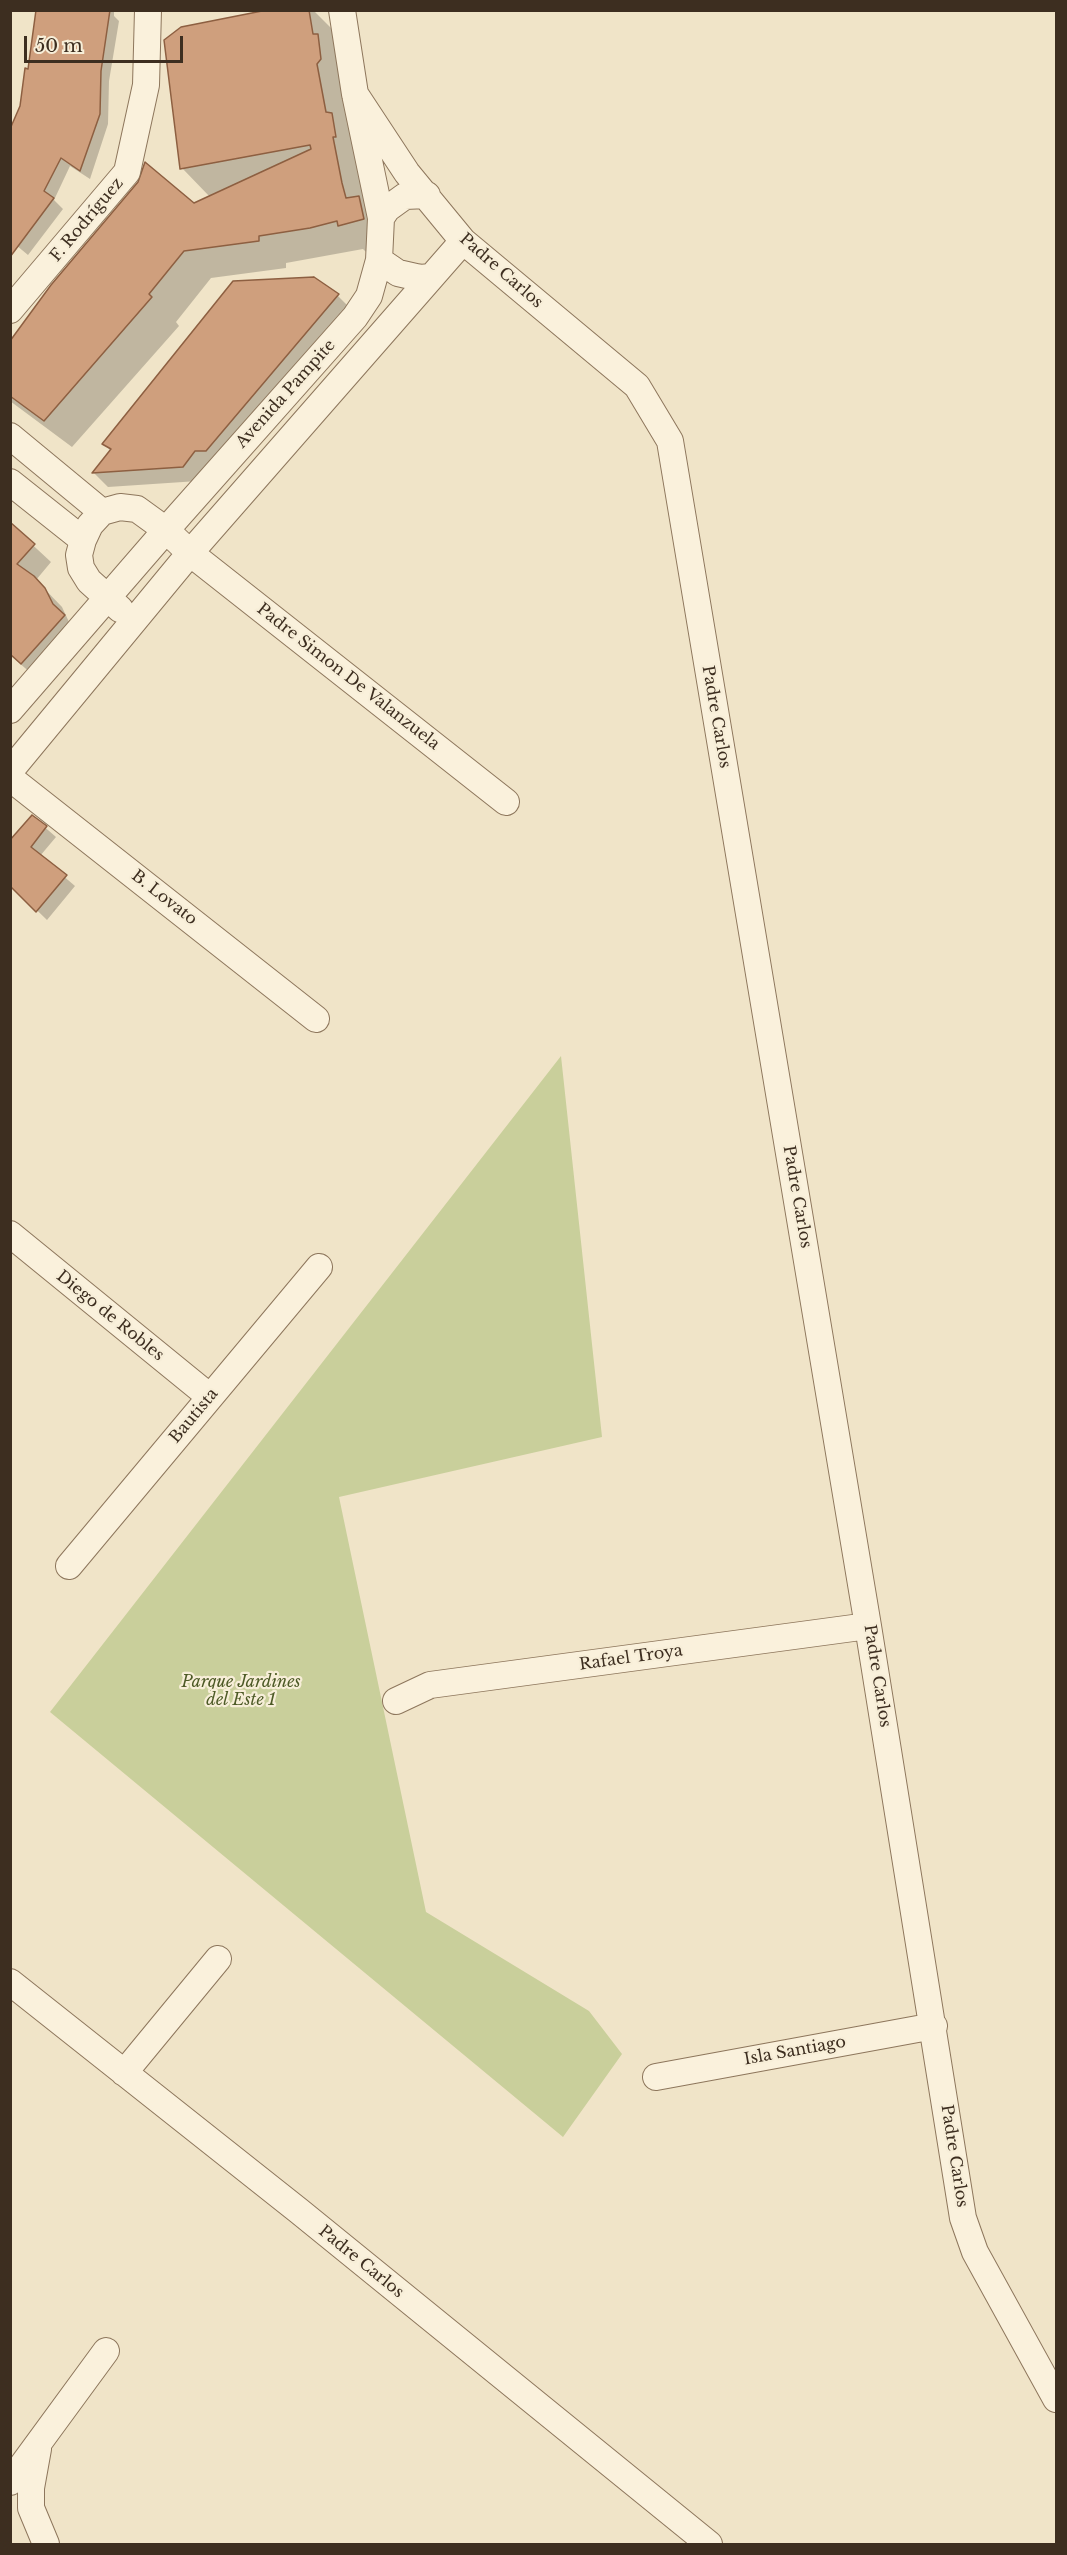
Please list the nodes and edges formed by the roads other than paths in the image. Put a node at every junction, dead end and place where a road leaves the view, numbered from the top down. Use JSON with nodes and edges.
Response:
{"nodes":[{"id":1,"x":148,"y":10,"type":"edge"},
{"id":2,"x":342,"y":10,"type":"edge"},
{"id":3,"x":355,"y":94,"type":"junction"},
{"id":4,"x":427,"y":195,"type":"junction"},
{"id":5,"x":381,"y":218,"type":"junction"},
{"id":6,"x":463,"y":241,"type":"junction"},
{"id":7,"x":379,"y":261,"type":"junction"},
{"id":8,"x":431,"y":277,"type":"junction"},
{"id":9,"x":10,"y":310,"type":"edge"},
{"id":10,"x":10,"y":436,"type":"edge"},
{"id":11,"x":10,"y":482,"type":"edge"},
{"id":12,"x":102,"y":512,"type":"junction"},
{"id":13,"x":166,"y":530,"type":"junction"},
{"id":14,"x":83,"y":540,"type":"junction"},
{"id":15,"x":190,"y":553,"type":"junction"},
{"id":16,"x":106,"y":599,"type":"junction"},
{"id":17,"x":135,"y":621,"type":"junction"},
{"id":18,"x":10,"y":710,"type":"edge"},
{"id":19,"x":10,"y":771,"type":"edge"},
{"id":20,"x":10,"y":778,"type":"edge"},
{"id":21,"x":506,"y":802,"type":"dead end"},
{"id":22,"x":316,"y":1019,"type":"dead end"},
{"id":23,"x":10,"y":1234,"type":"edge"},
{"id":24,"x":319,"y":1267,"type":"dead end"},
{"id":25,"x":210,"y":1397,"type":"junction"},
{"id":26,"x":69,"y":1566,"type":"dead end"},
{"id":27,"x":868,"y":1626,"type":"junction"},
{"id":28,"x":396,"y":1701,"type":"dead end"},
{"id":29,"x":218,"y":1959,"type":"dead end"},
{"id":30,"x":10,"y":1982,"type":"edge"},
{"id":31,"x":934,"y":2026,"type":"junction"},
{"id":32,"x":124,"y":2073,"type":"junction"},
{"id":33,"x":656,"y":2077,"type":"dead end"},
{"id":34,"x":106,"y":2351,"type":"dead end"},
{"id":35,"x":1056,"y":2399,"type":"edge"},
{"id":36,"x":39,"y":2446,"type":"junction"},
{"id":37,"x":10,"y":2482,"type":"edge"},
{"id":38,"x":46,"y":2544,"type":"edge"},
{"id":39,"x":710,"y":2544,"type":"edge"}],
"edges":[{"from":1,"to":9,"type":"street","name":"F. Rodríguez"},
{"from":2,"to":3,"type":"street","name":"Avenida Pampite"},
{"from":3,"to":4,"type":"street","name":"Padre Carlos"},
{"from":3,"to":5,"type":"street","name":"Avenida Pampite"},
{"from":4,"to":5,"type":"street"},
{"from":4,"to":6,"type":"street","name":"Padre Carlos"},
{"from":5,"to":7,"type":"street","name":"Avenida Pampite"},
{"from":6,"to":8,"type":"street","name":"Avenida Pampite"},
{"from":6,"to":27,"type":"street","name":"Padre Carlos"},
{"from":7,"to":8,"type":"street"},
{"from":7,"to":13,"type":"street","name":"Avenida Pampite"},
{"from":8,"to":15,"type":"street","name":"Avenida Pampite"},
{"from":10,"to":12,"type":"street"},
{"from":11,"to":14,"type":"street"},
{"from":12,"to":13,"type":"street","name":"Padre Simon De Valanzuela"},
{"from":12,"to":14,"type":"street"},
{"from":13,"to":15,"type":"street","name":"Padre Simon De Valanzuela"},
{"from":13,"to":16,"type":"street","name":"Avenida Pampite"},
{"from":14,"to":16,"type":"street"},
{"from":15,"to":17,"type":"street","name":"Avenida Pampite"},
{"from":15,"to":21,"type":"street","name":"Padre Simon De Valanzuela"},
{"from":16,"to":17,"type":"street"},
{"from":16,"to":18,"type":"street","name":"Avenida Pampite"},
{"from":17,"to":19,"type":"street","name":"Avenida Pampite"},
{"from":20,"to":22,"type":"street","name":"B. Lovato"},
{"from":23,"to":25,"type":"street","name":"Diego de Robles"},
{"from":24,"to":25,"type":"street","name":"Bautista"},
{"from":25,"to":26,"type":"street","name":"Bautista"},
{"from":27,"to":28,"type":"street","name":"Rafael Troya"},
{"from":27,"to":31,"type":"street","name":"Padre Carlos"},
{"from":29,"to":32,"type":"street"},
{"from":30,"to":32,"type":"street","name":"Padre Carlos"},
{"from":31,"to":33,"type":"street","name":"Isla Santiago"},
{"from":31,"to":35,"type":"street","name":"Padre Carlos"},
{"from":32,"to":39,"type":"street","name":"Padre Carlos"},
{"from":34,"to":36,"type":"street"},
{"from":36,"to":37,"type":"street"},
{"from":36,"to":38,"type":"street"}]}
